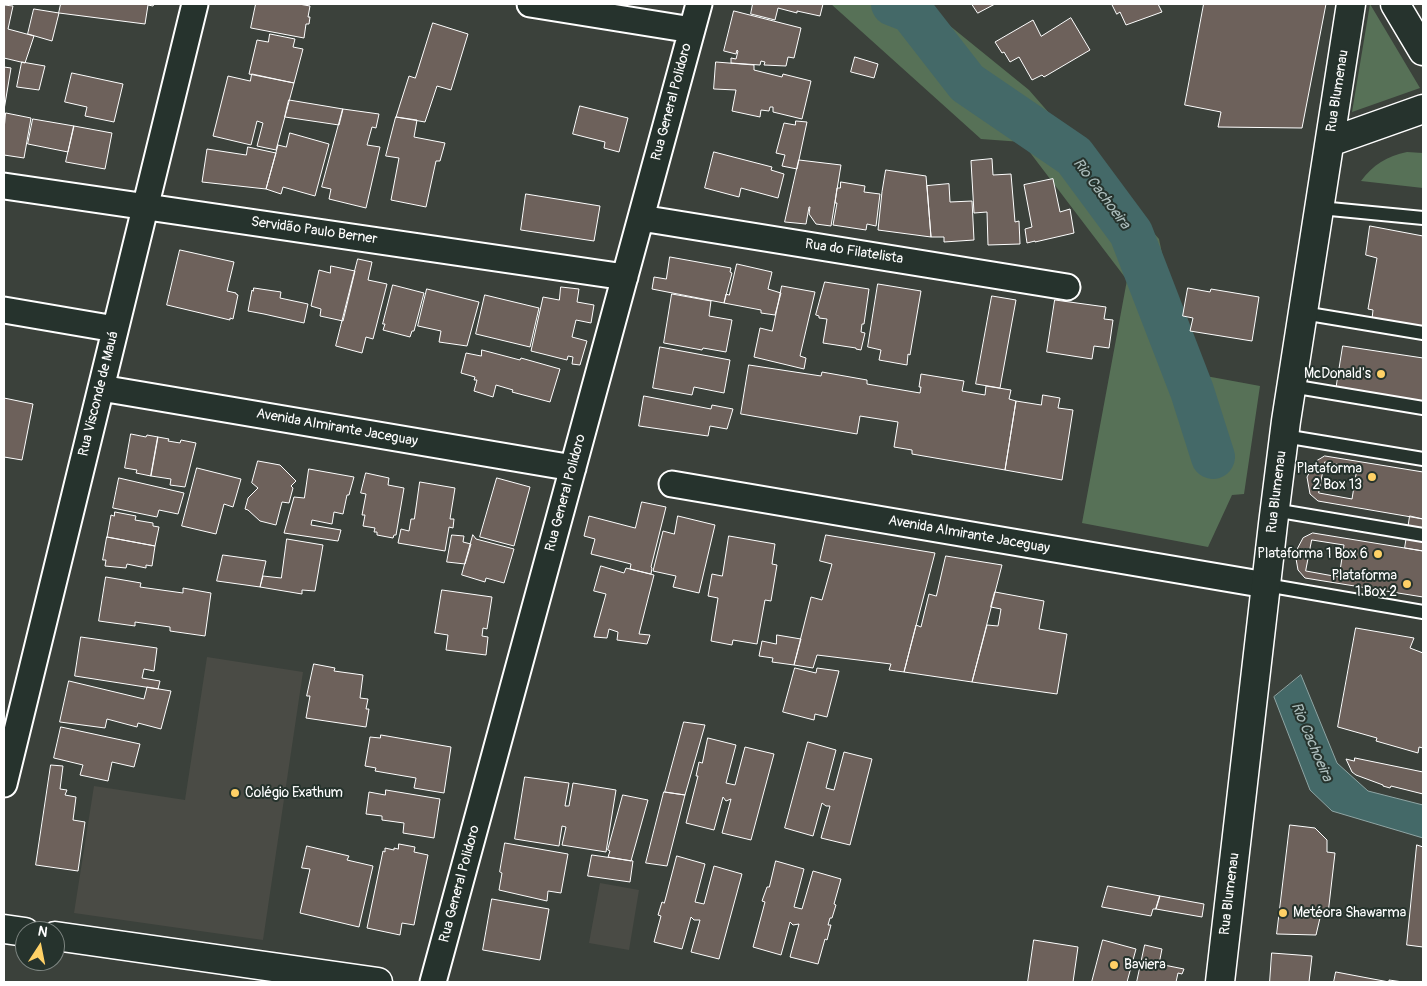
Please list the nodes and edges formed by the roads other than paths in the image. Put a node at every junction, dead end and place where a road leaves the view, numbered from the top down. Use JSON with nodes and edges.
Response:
{"nodes":[{"id":1,"x":195,"y":4,"type":"edge"},
{"id":2,"x":530,"y":4,"type":"edge"},
{"id":3,"x":699,"y":4,"type":"edge"},
{"id":4,"x":1351,"y":4,"type":"edge"},
{"id":5,"x":1395,"y":4,"type":"edge"},
{"id":6,"x":692,"y":30,"type":"junction"},
{"id":7,"x":1423,"y":51,"type":"edge"},
{"id":8,"x":1423,"y":108,"type":"edge"},
{"id":9,"x":1330,"y":142,"type":"junction"},
{"id":10,"x":4,"y":186,"type":"edge"},
{"id":11,"x":145,"y":206,"type":"junction"},
{"id":12,"x":1320,"y":208,"type":"junction"},
{"id":13,"x":641,"y":218,"type":"junction"},
{"id":14,"x":1423,"y":218,"type":"edge"},
{"id":15,"x":625,"y":278,"type":"junction"},
{"id":16,"x":1068,"y":287,"type":"dead end"},
{"id":17,"x":4,"y":310,"type":"edge"},
{"id":18,"x":1303,"y":313,"type":"junction"},
{"id":19,"x":115,"y":329,"type":"junction"},
{"id":20,"x":1423,"y":333,"type":"edge"},
{"id":21,"x":1292,"y":386,"type":"junction"},
{"id":22,"x":101,"y":388,"type":"junction"},
{"id":23,"x":1423,"y":408,"type":"edge"},
{"id":24,"x":1284,"y":436,"type":"junction"},
{"id":25,"x":1423,"y":459,"type":"edge"},
{"id":26,"x":573,"y":468,"type":"junction"},
{"id":27,"x":672,"y":484,"type":"dead end"},
{"id":28,"x":1274,"y":510,"type":"junction"},
{"id":29,"x":1423,"y":535,"type":"edge"},
{"id":30,"x":1266,"y":585,"type":"junction"},
{"id":31,"x":1423,"y":612,"type":"edge"},
{"id":32,"x":4,"y":784,"type":"edge"},
{"id":33,"x":65,"y":937,"type":"edge"},
{"id":34,"x":378,"y":982,"type":"edge"},
{"id":35,"x":433,"y":982,"type":"edge"},
{"id":36,"x":1220,"y":982,"type":"edge"}],
"edges":[{"from":1,"to":11,"type":"street","name":"Rua Visconde de Mauá"},
{"from":2,"to":6,"type":"street"},
{"from":3,"to":6,"type":"street","name":"Rua General Polidoro"},
{"from":4,"to":9,"type":"main road","name":"Rua Blumenau"},
{"from":5,"to":7,"type":"main road"},
{"from":6,"to":13,"type":"street","name":"Rua General Polidoro"},
{"from":8,"to":9,"type":"main road"},
{"from":9,"to":12,"type":"main road","name":"Rua Blumenau"},
{"from":10,"to":11,"type":"street","name":"Servidão Paulo Berner"},
{"from":11,"to":15,"type":"street","name":"Servidão Paulo Berner"},
{"from":11,"to":19,"type":"street","name":"Rua Visconde de Mauá"},
{"from":12,"to":14,"type":"lane"},
{"from":12,"to":18,"type":"main road","name":"Rua Blumenau"},
{"from":13,"to":15,"type":"street","name":"Rua General Polidoro"},
{"from":13,"to":16,"type":"street","name":"Rua do Filatelista"},
{"from":15,"to":26,"type":"street","name":"Rua General Polidoro"},
{"from":17,"to":19,"type":"street"},
{"from":18,"to":20,"type":"lane"},
{"from":18,"to":21,"type":"main road","name":"Rua Blumenau"},
{"from":19,"to":22,"type":"street","name":"Rua Visconde de Mauá"},
{"from":21,"to":23,"type":"lane"},
{"from":21,"to":24,"type":"main road","name":"Rua Blumenau"},
{"from":22,"to":26,"type":"street","name":"Avenida Almirante Jaceguay"},
{"from":22,"to":32,"type":"street","name":"Rua Visconde de Mauá"},
{"from":24,"to":25,"type":"lane"},
{"from":24,"to":28,"type":"main road","name":"Rua Blumenau"},
{"from":26,"to":35,"type":"street","name":"Rua General Polidoro"},
{"from":27,"to":30,"type":"street","name":"Avenida Almirante Jaceguay"},
{"from":28,"to":29,"type":"lane"},
{"from":28,"to":30,"type":"main road","name":"Rua Blumenau"},
{"from":30,"to":31,"type":"lane"},
{"from":30,"to":36,"type":"main road","name":"Rua Blumenau"},
{"from":33,"to":34,"type":"main road"}]}
